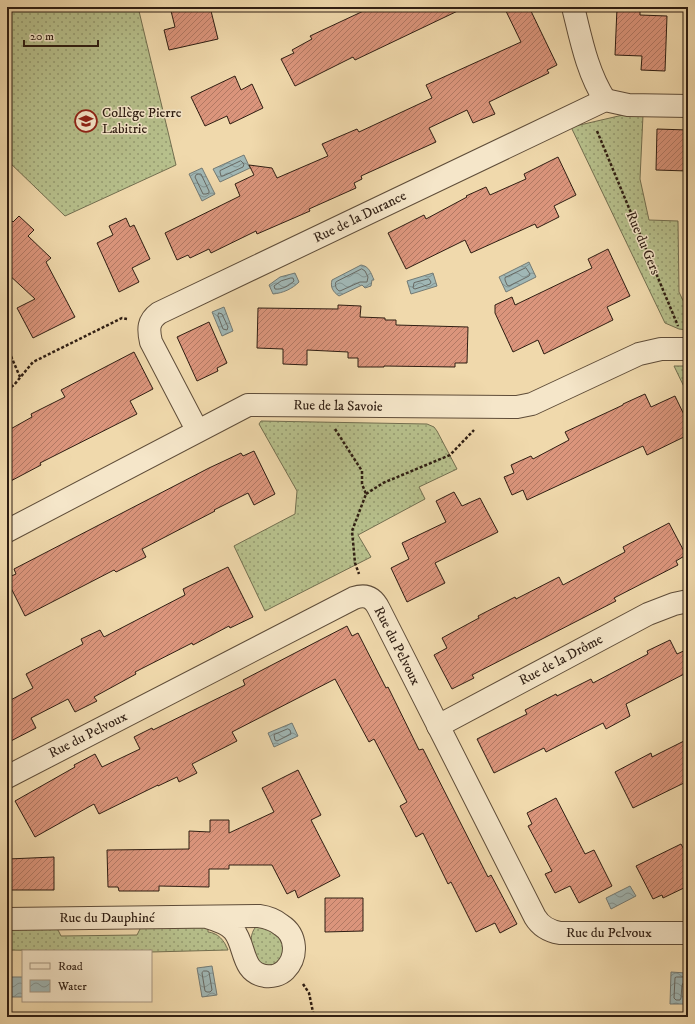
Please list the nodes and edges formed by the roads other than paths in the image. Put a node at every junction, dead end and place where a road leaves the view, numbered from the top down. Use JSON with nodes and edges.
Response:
{"nodes":[{"id":1,"x":573,"y":7,"type":"edge"},
{"id":2,"x":605,"y":100,"type":"junction"},
{"id":3,"x":688,"y":106,"type":"edge"},
{"id":4,"x":681,"y":349,"type":"edge"},
{"id":5,"x":197,"y":430,"type":"junction"},
{"id":6,"x":7,"y":531,"type":"edge"},
{"id":7,"x":688,"y":601,"type":"edge"},
{"id":8,"x":438,"y":726,"type":"junction"},
{"id":9,"x":7,"y":777,"type":"edge"},
{"id":10,"x":207,"y":917,"type":"junction"},
{"id":11,"x":7,"y":919,"type":"edge"},
{"id":12,"x":688,"y":933,"type":"edge"}],
"edges":[{"from":1,"to":2,"type":"street"},
{"from":2,"to":3,"type":"street"},
{"from":2,"to":5,"type":"street","name":"Rue de la Durance"},
{"from":4,"to":5,"type":"street","name":"Rue de la Savoie"},
{"from":5,"to":6,"type":"street","name":"Rue de la Savoie"},
{"from":7,"to":8,"type":"street","name":"Rue de la Drôme"},
{"from":8,"to":9,"type":"street","name":"Rue du Pelvoux"},
{"from":8,"to":12,"type":"street","name":"Rue du Pelvoux"},
{"from":10,"to":10,"type":"street","name":"Rue du Dauphiné"},
{"from":10,"to":11,"type":"street","name":"Rue du Dauphiné"}]}
